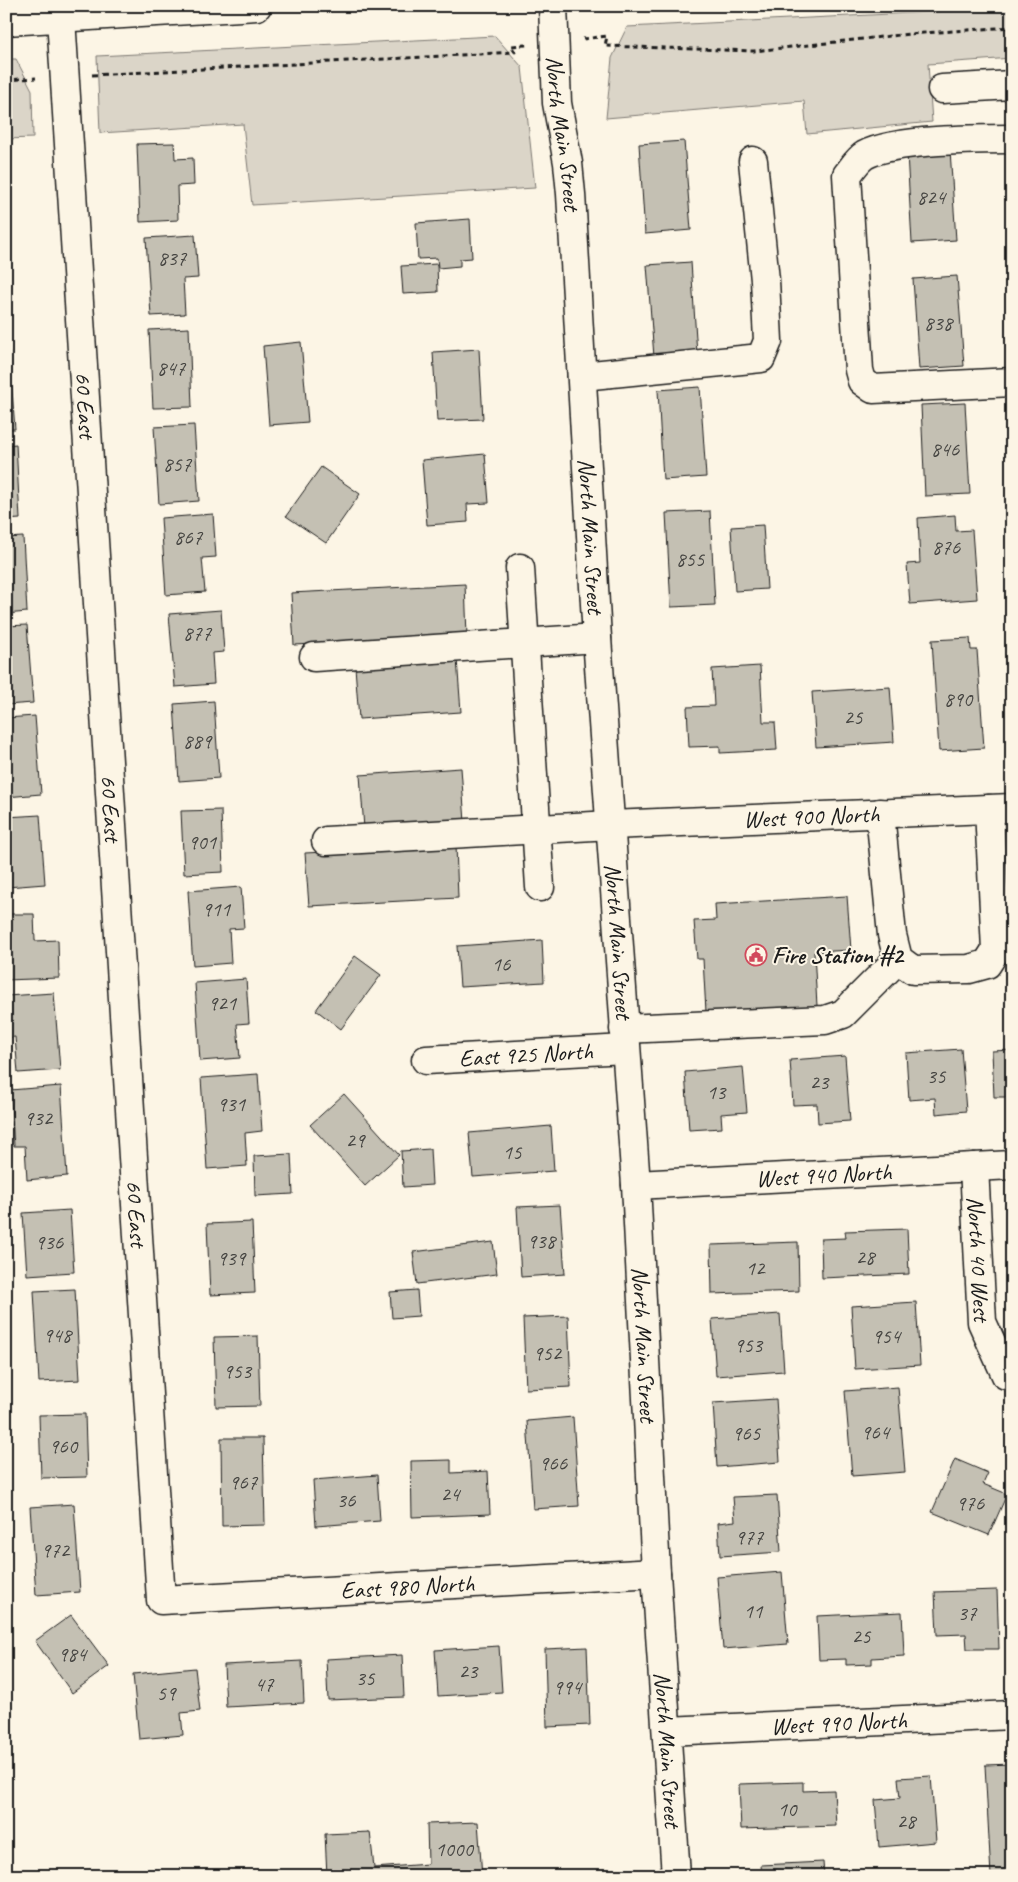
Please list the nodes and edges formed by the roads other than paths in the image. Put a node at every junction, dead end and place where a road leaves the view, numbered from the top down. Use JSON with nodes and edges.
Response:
{"nodes":[{"id":1,"x":257,"y":6,"type":"edge"},
{"id":2,"x":553,"y":6,"type":"edge"},
{"id":3,"x":61,"y":18,"type":"junction"},
{"id":4,"x":6,"y":21,"type":"edge"},
{"id":5,"x":1012,"y":86,"type":"edge"},
{"id":6,"x":942,"y":89,"type":"dead end"},
{"id":7,"x":1012,"y":140,"type":"edge"},
{"id":8,"x":753,"y":161,"type":"dead end"},
{"id":9,"x":582,"y":376,"type":"junction"},
{"id":10,"x":1012,"y":382,"type":"edge"},
{"id":11,"x":520,"y":568,"type":"dead end"},
{"id":12,"x":598,"y":638,"type":"junction"},
{"id":13,"x":525,"y":643,"type":"junction"},
{"id":14,"x":314,"y":657,"type":"dead end"},
{"id":15,"x":1000,"y":808,"type":"edge"},
{"id":16,"x":880,"y":813,"type":"junction"},
{"id":17,"x":611,"y":825,"type":"junction"},
{"id":18,"x":537,"y":830,"type":"junction"},
{"id":19,"x":326,"y":842,"type":"dead end"},
{"id":20,"x":540,"y":887,"type":"dead end"},
{"id":21,"x":898,"y":959,"type":"junction"},
{"id":22,"x":624,"y":1039,"type":"junction"},
{"id":23,"x":426,"y":1060,"type":"dead end"},
{"id":24,"x":1012,"y":1165,"type":"edge"},
{"id":25,"x":974,"y":1167,"type":"junction"},
{"id":26,"x":636,"y":1186,"type":"junction"},
{"id":27,"x":1006,"y":1375,"type":"dead end"},
{"id":28,"x":656,"y":1573,"type":"junction"},
{"id":29,"x":161,"y":1600,"type":"joint"},
{"id":30,"x":1012,"y":1715,"type":"edge"},
{"id":31,"x":667,"y":1731,"type":"junction"},
{"id":32,"x":676,"y":1876,"type":"edge"}],
"edges":[{"from":1,"to":3,"type":"main road"},
{"from":2,"to":9,"type":"main road","name":"North Main Street"},
{"from":3,"to":4,"type":"main road"},
{"from":3,"to":29,"type":"main road","name":"60 East"},
{"from":5,"to":6,"type":"main road"},
{"from":7,"to":10,"type":"main road"},
{"from":8,"to":9,"type":"main road"},
{"from":9,"to":12,"type":"main road","name":"North Main Street"},
{"from":11,"to":13,"type":"main road"},
{"from":12,"to":13,"type":"main road"},
{"from":12,"to":17,"type":"main road","name":"North Main Street"},
{"from":13,"to":14,"type":"main road"},
{"from":13,"to":18,"type":"main road"},
{"from":15,"to":16,"type":"main road","name":"West 900 North"},
{"from":15,"to":21,"type":"main road"},
{"from":16,"to":17,"type":"main road","name":"West 900 North"},
{"from":16,"to":21,"type":"main road"},
{"from":17,"to":18,"type":"main road","name":"West 900 North"},
{"from":17,"to":22,"type":"main road","name":"North Main Street"},
{"from":18,"to":19,"type":"main road","name":"West 900 North"},
{"from":18,"to":20,"type":"main road"},
{"from":21,"to":22,"type":"main road","name":"East 925 North"},
{"from":22,"to":23,"type":"main road","name":"East 925 North"},
{"from":22,"to":26,"type":"main road","name":"North Main Street"},
{"from":24,"to":25,"type":"main road","name":"West 940 North"},
{"from":25,"to":26,"type":"main road","name":"West 940 North"},
{"from":25,"to":27,"type":"main road","name":"North 40 West"},
{"from":26,"to":28,"type":"main road","name":"North Main Street"},
{"from":28,"to":29,"type":"main road","name":"East 980 North"},
{"from":28,"to":31,"type":"main road","name":"North Main Street"},
{"from":30,"to":31,"type":"main road","name":"West 990 North"},
{"from":31,"to":32,"type":"main road","name":"North Main Street"}]}
